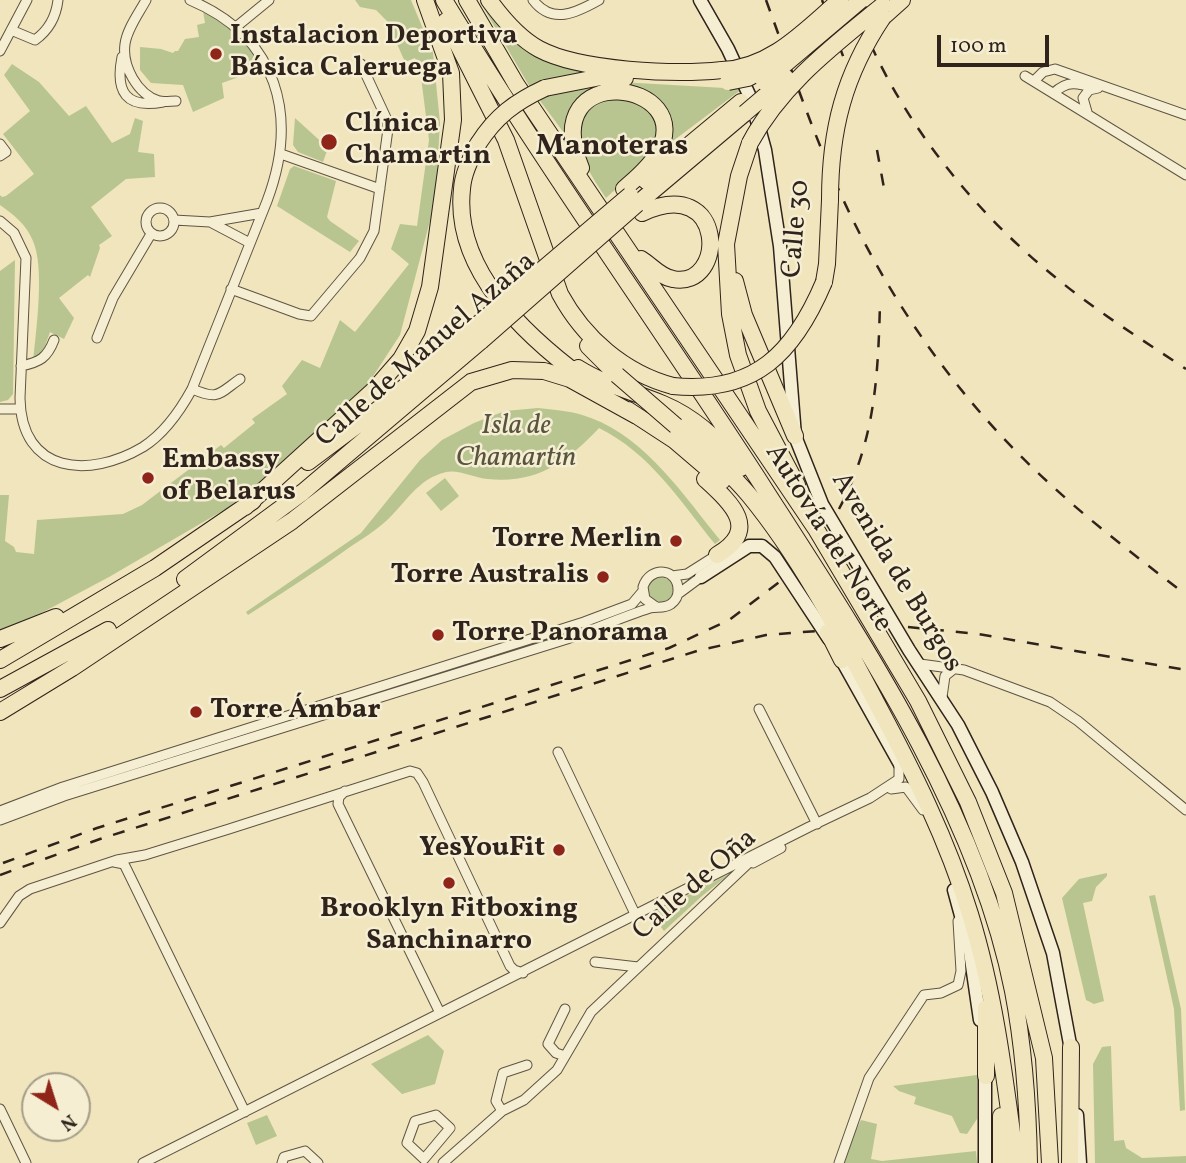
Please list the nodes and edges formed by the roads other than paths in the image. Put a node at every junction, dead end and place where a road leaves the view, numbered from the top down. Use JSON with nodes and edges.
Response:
{"nodes":[{"id":1,"x":27,"y":0,"type":"edge"},
{"id":2,"x":58,"y":0,"type":"edge"},
{"id":3,"x":146,"y":0,"type":"edge"},
{"id":4,"x":190,"y":0,"type":"edge"},
{"id":5,"x":269,"y":0,"type":"edge"},
{"id":6,"x":425,"y":0,"type":"edge"},
{"id":7,"x":436,"y":0,"type":"edge"},
{"id":8,"x":444,"y":0,"type":"edge"},
{"id":9,"x":467,"y":0,"type":"edge"},
{"id":10,"x":489,"y":0,"type":"edge"},
{"id":11,"x":533,"y":0,"type":"edge"},
{"id":12,"x":599,"y":0,"type":"edge"},
{"id":13,"x":700,"y":0,"type":"edge"},
{"id":14,"x":847,"y":0,"type":"edge"},
{"id":15,"x":861,"y":0,"type":"edge"},
{"id":16,"x":902,"y":0,"type":"edge"},
{"id":17,"x":883,"y":4,"type":"edge"},
{"id":18,"x":236,"y":27,"type":"junction"},
{"id":19,"x":11,"y":30,"type":"junction"},
{"id":20,"x":125,"y":43,"type":"junction"},
{"id":21,"x":0,"y":51,"type":"edge"},
{"id":22,"x":361,"y":64,"type":"dead end"},
{"id":23,"x":774,"y":66,"type":"junction"},
{"id":24,"x":722,"y":78,"type":"junction"},
{"id":25,"x":1099,"y":88,"type":"junction"},
{"id":26,"x":1054,"y":93,"type":"junction"},
{"id":27,"x":165,"y":101,"type":"junction"},
{"id":28,"x":176,"y":101,"type":"dead end"},
{"id":29,"x":743,"y":107,"type":"junction"},
{"id":30,"x":1087,"y":112,"type":"junction"},
{"id":31,"x":1186,"y":115,"type":"edge"},
{"id":32,"x":0,"y":144,"type":"edge"},
{"id":33,"x":281,"y":154,"type":"junction"},
{"id":34,"x":0,"y":156,"type":"edge"},
{"id":35,"x":1186,"y":175,"type":"edge"},
{"id":36,"x":380,"y":189,"type":"junction"},
{"id":37,"x":633,"y":200,"type":"junction"},
{"id":38,"x":597,"y":202,"type":"junction"},
{"id":39,"x":262,"y":213,"type":"junction"},
{"id":40,"x":731,"y":219,"type":"junction"},
{"id":41,"x":174,"y":220,"type":"junction"},
{"id":42,"x":0,"y":221,"type":"edge"},
{"id":43,"x":210,"y":222,"type":"junction"},
{"id":44,"x":151,"y":234,"type":"junction"},
{"id":45,"x":250,"y":243,"type":"junction"},
{"id":46,"x":631,"y":252,"type":"junction"},
{"id":47,"x":231,"y":289,"type":"junction"},
{"id":48,"x":571,"y":314,"type":"junction"},
{"id":49,"x":523,"y":327,"type":"junction"},
{"id":50,"x":476,"y":336,"type":"junction"},
{"id":51,"x":97,"y":338,"type":"dead end"},
{"id":52,"x":54,"y":340,"type":"dead end"},
{"id":53,"x":21,"y":366,"type":"junction"},
{"id":54,"x":544,"y":371,"type":"junction"},
{"id":55,"x":240,"y":380,"type":"dead end"},
{"id":56,"x":192,"y":390,"type":"junction"},
{"id":57,"x":0,"y":409,"type":"edge"},
{"id":58,"x":20,"y":409,"type":"junction"},
{"id":59,"x":637,"y":416,"type":"junction"},
{"id":60,"x":794,"y":436,"type":"junction"},
{"id":61,"x":316,"y":502,"type":"junction"},
{"id":62,"x":245,"y":507,"type":"junction"},
{"id":63,"x":816,"y":529,"type":"junction"},
{"id":64,"x":792,"y":531,"type":"junction"},
{"id":65,"x":718,"y":555,"type":"joint"},
{"id":66,"x":198,"y":570,"type":"junction"},
{"id":67,"x":672,"y":576,"type":"junction"},
{"id":68,"x":701,"y":577,"type":"joint"},
{"id":69,"x":642,"y":591,"type":"junction"},
{"id":70,"x":678,"y":594,"type":"junction"},
{"id":71,"x":813,"y":601,"type":"junction"},
{"id":72,"x":92,"y":606,"type":"junction"},
{"id":73,"x":656,"y":607,"type":"junction"},
{"id":74,"x":564,"y":629,"type":"junction"},
{"id":75,"x":0,"y":639,"type":"edge"},
{"id":76,"x":93,"y":639,"type":"junction"},
{"id":77,"x":568,"y":639,"type":"junction"},
{"id":78,"x":480,"y":655,"type":"junction"},
{"id":79,"x":0,"y":660,"type":"edge"},
{"id":80,"x":842,"y":660,"type":"junction"},
{"id":81,"x":920,"y":664,"type":"junction"},
{"id":82,"x":484,"y":665,"type":"junction"},
{"id":83,"x":955,"y":668,"type":"junction"},
{"id":84,"x":400,"y":686,"type":"junction"},
{"id":85,"x":0,"y":689,"type":"edge"},
{"id":86,"x":942,"y":699,"type":"junction"},
{"id":87,"x":875,"y":700,"type":"junction"},
{"id":88,"x":313,"y":708,"type":"junction"},
{"id":89,"x":759,"y":709,"type":"dead end"},
{"id":90,"x":0,"y":710,"type":"edge"},
{"id":91,"x":317,"y":718,"type":"junction"},
{"id":92,"x":239,"y":732,"type":"junction"},
{"id":93,"x":242,"y":742,"type":"junction"},
{"id":94,"x":558,"y":752,"type":"dead end"},
{"id":95,"x":899,"y":762,"type":"junction"},
{"id":96,"x":346,"y":790,"type":"junction"},
{"id":97,"x":886,"y":790,"type":"junction"},
{"id":98,"x":923,"y":810,"type":"junction"},
{"id":99,"x":1186,"y":810,"type":"edge"},
{"id":100,"x":0,"y":811,"type":"edge"},
{"id":101,"x":0,"y":820,"type":"edge"},
{"id":102,"x":817,"y":824,"type":"junction"},
{"id":103,"x":784,"y":840,"type":"junction"},
{"id":104,"x":108,"y":863,"type":"junction"},
{"id":105,"x":748,"y":865,"type":"junction"},
{"id":106,"x":724,"y":871,"type":"junction"},
{"id":107,"x":636,"y":916,"type":"junction"},
{"id":108,"x":967,"y":917,"type":"junction"},
{"id":109,"x":0,"y":923,"type":"edge"},
{"id":110,"x":595,"y":962,"type":"dead end"},
{"id":111,"x":510,"y":966,"type":"junction"},
{"id":112,"x":638,"y":967,"type":"junction"},
{"id":113,"x":523,"y":973,"type":"junction"},
{"id":114,"x":508,"y":981,"type":"junction"},
{"id":115,"x":993,"y":1005,"type":"junction"},
{"id":116,"x":565,"y":1009,"type":"dead end"},
{"id":117,"x":440,"y":1013,"type":"junction"},
{"id":118,"x":1071,"y":1047,"type":"junction"},
{"id":119,"x":565,"y":1056,"type":"junction"},
{"id":120,"x":527,"y":1065,"type":"dead end"},
{"id":121,"x":986,"y":1076,"type":"joint"},
{"id":122,"x":0,"y":1109,"type":"edge"},
{"id":123,"x":502,"y":1111,"type":"junction"},
{"id":124,"x":245,"y":1112,"type":"junction"},
{"id":125,"x":447,"y":1133,"type":"junction"},
{"id":126,"x":462,"y":1145,"type":"junction"},
{"id":127,"x":430,"y":1160,"type":"edge"},
{"id":128,"x":26,"y":1163,"type":"edge"},
{"id":129,"x":144,"y":1163,"type":"edge"},
{"id":130,"x":282,"y":1163,"type":"edge"},
{"id":131,"x":318,"y":1163,"type":"edge"},
{"id":132,"x":443,"y":1163,"type":"edge"},
{"id":133,"x":839,"y":1163,"type":"edge"},
{"id":134,"x":985,"y":1163,"type":"edge"},
{"id":135,"x":1001,"y":1163,"type":"edge"},
{"id":136,"x":1016,"y":1163,"type":"edge"},
{"id":137,"x":1029,"y":1163,"type":"edge"},
{"id":138,"x":1050,"y":1163,"type":"edge"},
{"id":139,"x":1070,"y":1163,"type":"edge"},
{"id":140,"x":1080,"y":1163,"type":"edge"}],
"edges":[{"from":1,"to":19,"type":"street"},
{"from":2,"to":19,"type":"street"},
{"from":3,"to":20,"type":"street"},
{"from":4,"to":18,"type":"street"},
{"from":5,"to":18,"type":"street"},
{"from":6,"to":62,"type":"highway"},
{"from":7,"to":48,"type":"highway"},
{"from":8,"to":64,"type":"highway","name":"Autovía del Norte"},
{"from":9,"to":38,"type":"highway","name":"Autovía del Norte"},
{"from":10,"to":24,"type":"highway"},
{"from":11,"to":12,"type":"street"},
{"from":13,"to":60,"type":"street","name":"Avenida de Burgos"},
{"from":14,"to":23,"type":"highway","bridge":true},
{"from":14,"to":24,"type":"highway","bridge":true},
{"from":15,"to":23,"type":"highway","bridge":true},
{"from":16,"to":17,"type":"highway","name":"Calle 30"},
{"from":17,"to":29,"type":"highway","bridge":true},
{"from":17,"to":40,"type":"highway","bridge":true},
{"from":17,"to":48,"type":"highway","name":"Calle 30","bridge":true},
{"from":18,"to":33,"type":"street"},
{"from":19,"to":21,"type":"street"},
{"from":20,"to":27,"type":"street"},
{"from":20,"to":27,"type":"street"},
{"from":22,"to":36,"type":"street"},
{"from":23,"to":24,"type":"highway","bridge":true},
{"from":23,"to":29,"type":"highway"},
{"from":24,"to":49,"type":"highway","bridge":true},
{"from":25,"to":26,"type":"street"},
{"from":25,"to":26,"type":"street"},
{"from":25,"to":30,"type":"street"},
{"from":25,"to":31,"type":"street"},
{"from":26,"to":30,"type":"street"},
{"from":27,"to":28,"type":"street"},
{"from":29,"to":37,"type":"highway"},
{"from":30,"to":35,"type":"street"},
{"from":32,"to":34,"type":"street"},
{"from":33,"to":36,"type":"street"},
{"from":33,"to":39,"type":"street"},
{"from":36,"to":47,"type":"street"},
{"from":37,"to":38,"type":"highway"},
{"from":37,"to":46,"type":"highway"},
{"from":37,"to":50,"type":"highway","name":"Calle de Manuel Azaña","bridge":true},
{"from":37,"to":50,"type":"highway","bridge":true},
{"from":38,"to":46,"type":"highway","name":"Autovía del Norte"},
{"from":39,"to":43,"type":"street"},
{"from":39,"to":45,"type":"street"},
{"from":40,"to":60,"type":"highway"},
{"from":40,"to":63,"type":"highway"},
{"from":41,"to":43,"type":"street"},
{"from":41,"to":44,"type":"street"},
{"from":41,"to":44,"type":"street"},
{"from":42,"to":53,"type":"street"},
{"from":43,"to":45,"type":"street"},
{"from":44,"to":51,"type":"street"},
{"from":45,"to":47,"type":"street"},
{"from":46,"to":63,"type":"highway","name":"Autovía del Norte"},
{"from":47,"to":56,"type":"street"},
{"from":48,"to":87,"type":"highway","bridge":true},
{"from":49,"to":59,"type":"highway"},
{"from":49,"to":64,"type":"highway"},
{"from":50,"to":62,"type":"highway","name":"Calle de Manuel Azaña"},
{"from":50,"to":66,"type":"highway","name":"Calle de Manuel Azaña"},
{"from":52,"to":53,"type":"street"},
{"from":53,"to":58,"type":"street"},
{"from":54,"to":59,"type":"highway"},
{"from":54,"to":61,"type":"highway"},
{"from":54,"to":65,"type":"highway"},
{"from":55,"to":56,"type":"street"},
{"from":56,"to":58,"type":"street"},
{"from":57,"to":58,"type":"street"},
{"from":59,"to":71,"type":"highway"},
{"from":60,"to":81,"type":"street","name":"Avenida de Burgos"},
{"from":61,"to":66,"type":"highway"},
{"from":61,"to":90,"type":"highway"},
{"from":62,"to":72,"type":"highway","name":"Calle de Manuel Azaña"},
{"from":63,"to":138,"type":"highway","name":"Autovía del Norte"},
{"from":64,"to":137,"type":"highway","name":"Autovía del Norte"},
{"from":65,"to":67,"type":"street"},
{"from":66,"to":76,"type":"highway","name":"Calle de Manuel Azaña"},
{"from":67,"to":69,"type":"street"},
{"from":67,"to":70,"type":"street"},
{"from":68,"to":70,"type":"street"},
{"from":68,"to":80,"type":"street"},
{"from":69,"to":73,"type":"street"},
{"from":69,"to":74,"type":"street"},
{"from":70,"to":73,"type":"street"},
{"from":71,"to":80,"type":"highway"},
{"from":71,"to":87,"type":"highway"},
{"from":72,"to":75,"type":"highway"},
{"from":72,"to":79,"type":"highway","name":"Calle de Manuel Azaña"},
{"from":73,"to":77,"type":"street"},
{"from":74,"to":77,"type":"street"},
{"from":74,"to":78,"type":"street"},
{"from":76,"to":85,"type":"highway","name":"Calle de Manuel Azaña"},
{"from":76,"to":90,"type":"highway"},
{"from":77,"to":82,"type":"street"},
{"from":78,"to":82,"type":"street"},
{"from":78,"to":84,"type":"street"},
{"from":80,"to":95,"type":"street"},
{"from":81,"to":83,"type":"street"},
{"from":81,"to":86,"type":"street","name":"Avenida de Burgos"},
{"from":82,"to":84,"type":"street"},
{"from":83,"to":86,"type":"street"},
{"from":83,"to":99,"type":"street"},
{"from":84,"to":88,"type":"street"},
{"from":84,"to":91,"type":"street"},
{"from":86,"to":118,"type":"street","name":"Avenida de Burgos"},
{"from":87,"to":108,"type":"highway"},
{"from":88,"to":91,"type":"street"},
{"from":88,"to":92,"type":"street"},
{"from":89,"to":102,"type":"street"},
{"from":91,"to":93,"type":"street"},
{"from":92,"to":93,"type":"street"},
{"from":92,"to":100,"type":"street"},
{"from":93,"to":101,"type":"street"},
{"from":94,"to":107,"type":"street"},
{"from":95,"to":97,"type":"street"},
{"from":95,"to":98,"type":"street"},
{"from":96,"to":104,"type":"street"},
{"from":96,"to":111,"type":"street"},
{"from":96,"to":117,"type":"street"},
{"from":97,"to":98,"type":"street"},
{"from":97,"to":102,"type":"street"},
{"from":98,"to":108,"type":"street"},
{"from":102,"to":103,"type":"street"},
{"from":102,"to":105,"type":"street"},
{"from":103,"to":105,"type":"street","name":"Calle de Oña"},
{"from":103,"to":106,"type":"street"},
{"from":104,"to":109,"type":"street"},
{"from":104,"to":124,"type":"street"},
{"from":105,"to":106,"type":"street"},
{"from":105,"to":112,"type":"street","name":"Calle de Oña"},
{"from":106,"to":107,"type":"street"},
{"from":107,"to":113,"type":"street"},
{"from":108,"to":115,"type":"highway"},
{"from":108,"to":121,"type":"highway"},
{"from":108,"to":133,"type":"street"},
{"from":110,"to":112,"type":"street","name":"Calle de Oña"},
{"from":111,"to":113,"type":"street"},
{"from":111,"to":114,"type":"street"},
{"from":112,"to":119,"type":"street","name":"Calle de Oña"},
{"from":113,"to":114,"type":"street"},
{"from":114,"to":117,"type":"street"},
{"from":115,"to":135,"type":"highway"},
{"from":115,"to":136,"type":"highway"},
{"from":116,"to":119,"type":"street"},
{"from":117,"to":124,"type":"street"},
{"from":118,"to":139,"type":"highway"},
{"from":118,"to":140,"type":"street","name":"Avenida de Burgos"},
{"from":119,"to":123,"type":"street","name":"Calle de Oña"},
{"from":120,"to":123,"type":"street"},
{"from":121,"to":134,"type":"street"},
{"from":122,"to":128,"type":"street"},
{"from":123,"to":126,"type":"street","name":"Calle de Oña"},
{"from":124,"to":129,"type":"street"},
{"from":125,"to":126,"type":"street"},
{"from":125,"to":127,"type":"street"},
{"from":125,"to":127,"type":"street"},
{"from":126,"to":132,"type":"street","name":"Calle de Oña"},
{"from":130,"to":131,"type":"street"}]}
